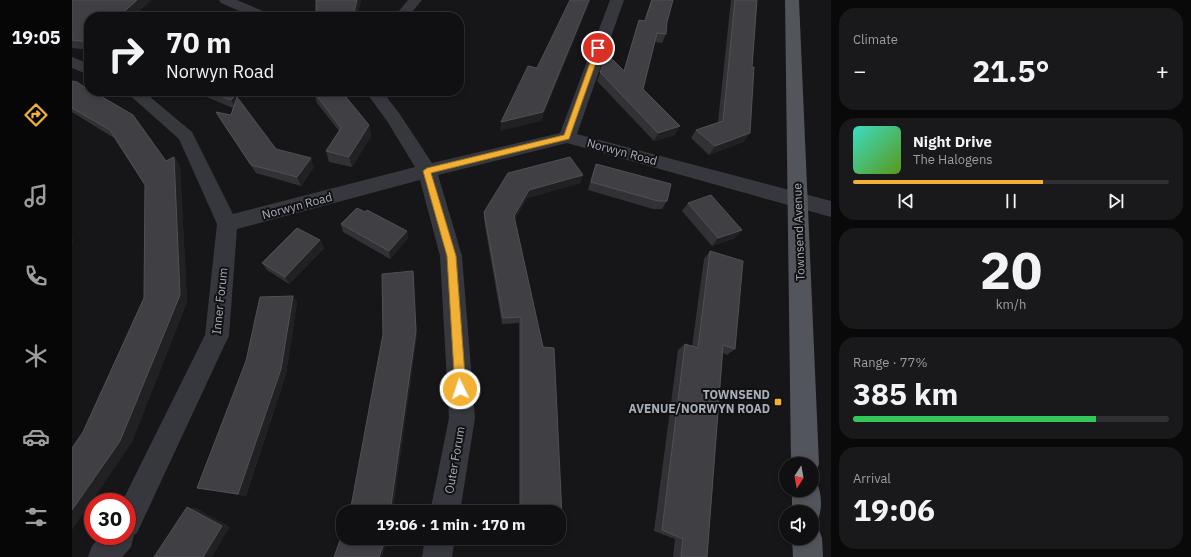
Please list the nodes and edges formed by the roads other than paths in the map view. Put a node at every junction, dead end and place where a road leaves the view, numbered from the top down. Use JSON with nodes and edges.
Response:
{"nodes":[{"id":1,"x":226,"y":0,"type":"edge"},
{"id":2,"x":415,"y":0,"type":"edge"},
{"id":3,"x":617,"y":0,"type":"edge"},
{"id":4,"x":792,"y":0,"type":"edge"},
{"id":5,"x":254,"y":12,"type":"edge"},
{"id":6,"x":405,"y":12,"type":"edge"},
{"id":7,"x":72,"y":62,"type":"edge"},
{"id":8,"x":84,"y":68,"type":"edge"},
{"id":9,"x":140,"y":96,"type":"edge"},
{"id":10,"x":377,"y":96,"type":"edge"},
{"id":11,"x":567,"y":137,"type":"junction"},
{"id":12,"x":427,"y":171,"type":"junction"},
{"id":13,"x":798,"y":200,"type":"junction"},
{"id":14,"x":831,"y":209,"type":"edge"},
{"id":15,"x":227,"y":224,"type":"junction"},
{"id":16,"x":805,"y":457,"type":"edge"},
{"id":17,"x":136,"y":505,"type":"edge"},
{"id":18,"x":446,"y":505,"type":"edge"},
{"id":19,"x":113,"y":545,"type":"edge"},
{"id":20,"x":439,"y":545,"type":"edge"},
{"id":21,"x":808,"y":545,"type":"edge"},
{"id":22,"x":103,"y":557,"type":"edge"},
{"id":23,"x":436,"y":557,"type":"edge"},
{"id":24,"x":808,"y":557,"type":"edge"}],
"edges":[{"from":1,"to":5,"type":"street"},
{"from":2,"to":6,"type":"street"},
{"from":3,"to":11,"type":"street"},
{"from":4,"to":13,"type":"main road","name":"Townsend Avenue"},
{"from":7,"to":8,"type":"street"},
{"from":9,"to":15,"type":"street"},
{"from":10,"to":12,"type":"street","name":"Outer Forum"},
{"from":11,"to":12,"type":"street","name":"Norwyn Road"},
{"from":11,"to":13,"type":"street","name":"Norwyn Road"},
{"from":12,"to":15,"type":"street","name":"Norwyn Road"},
{"from":12,"to":18,"type":"street","name":"Outer Forum"},
{"from":13,"to":14,"type":"street","name":"Norwyn Road"},
{"from":13,"to":16,"type":"main road","name":"Townsend Avenue"},
{"from":15,"to":17,"type":"street","name":"Inner Forum"},
{"from":19,"to":22,"type":"street"},
{"from":20,"to":23,"type":"street"},
{"from":21,"to":24,"type":"main road"}]}
